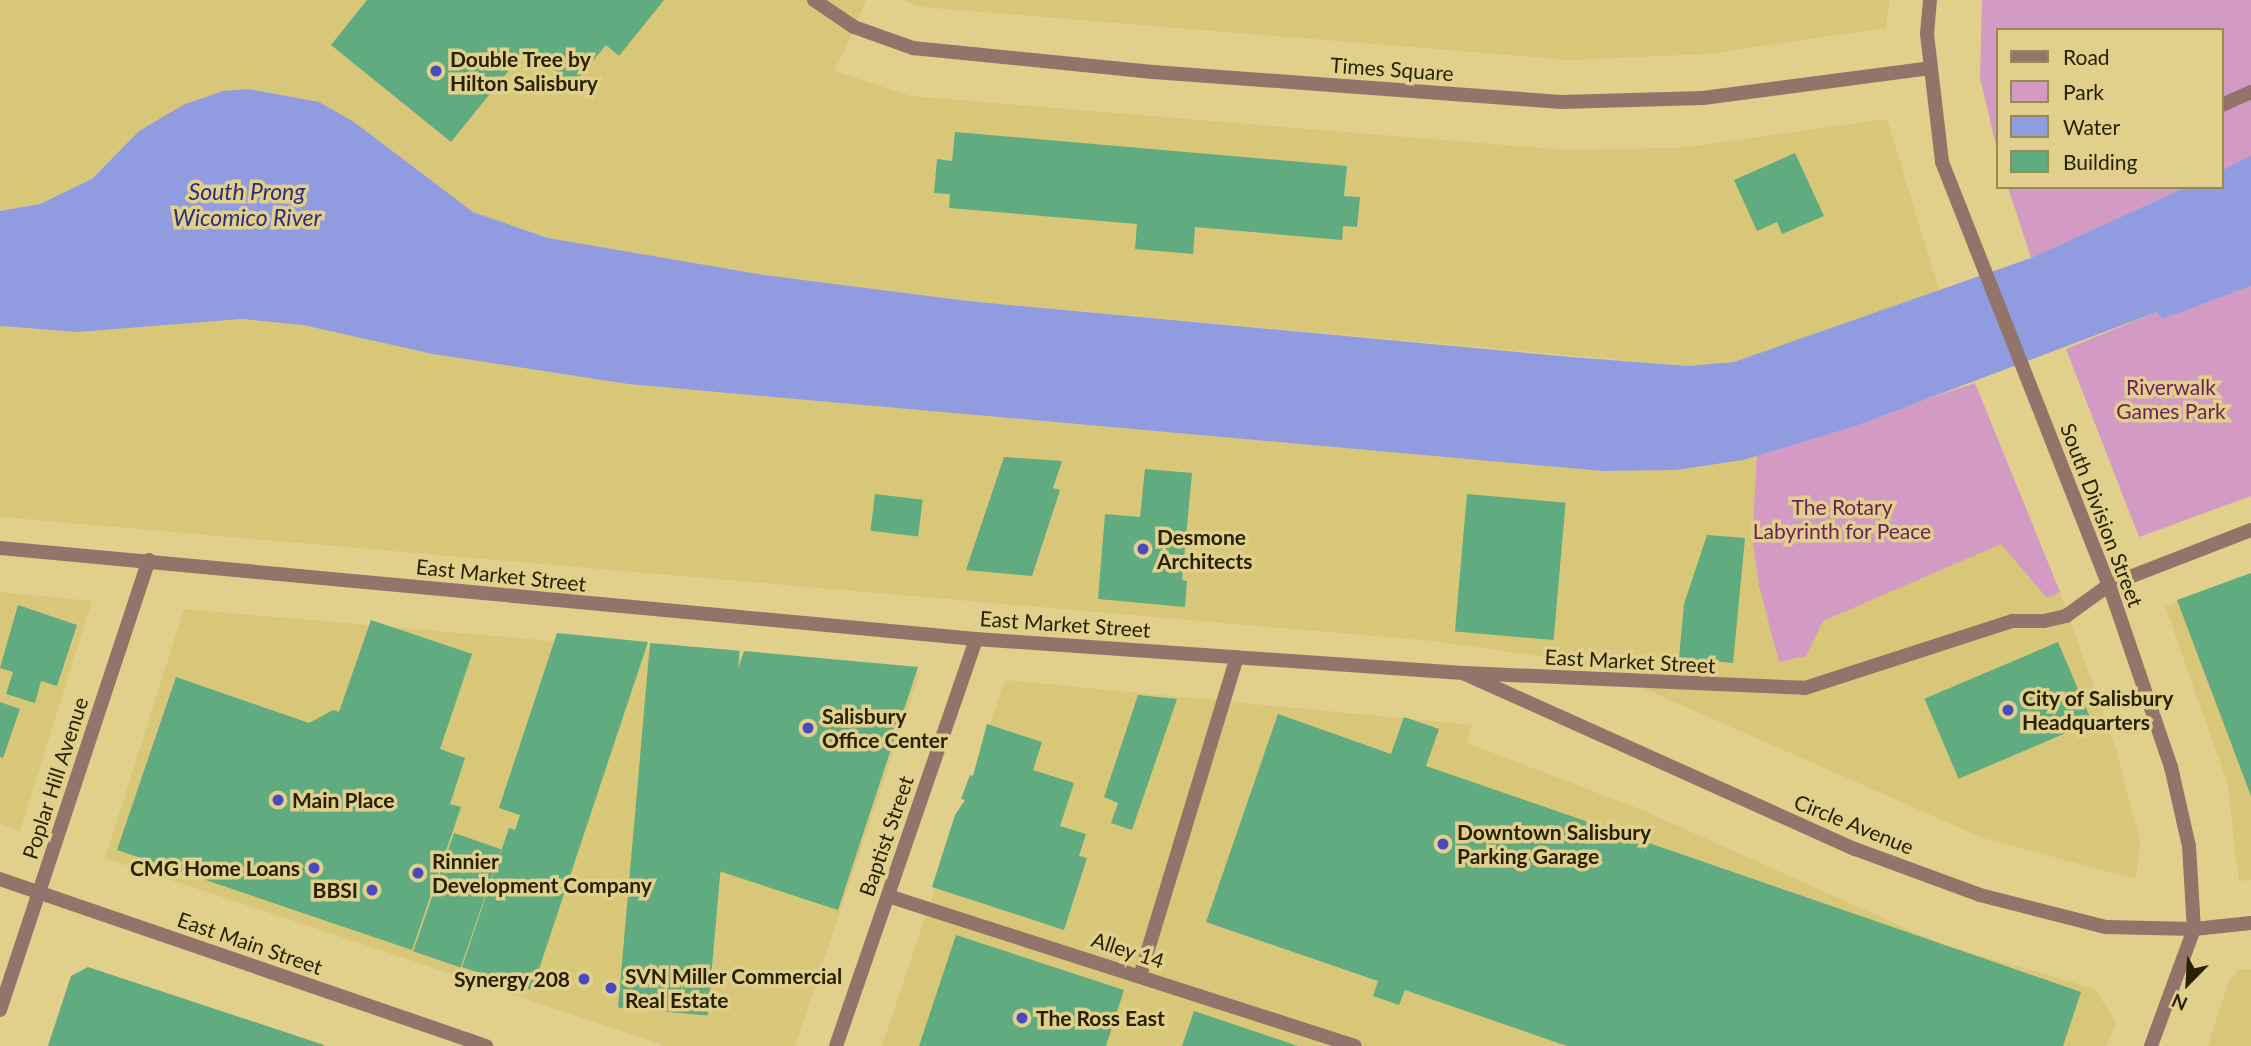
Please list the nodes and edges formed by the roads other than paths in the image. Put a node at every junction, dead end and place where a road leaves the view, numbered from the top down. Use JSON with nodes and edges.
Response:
{"nodes":[{"id":1,"x":814,"y":0,"type":"edge"},
{"id":2,"x":1930,"y":0,"type":"edge"},
{"id":3,"x":1930,"y":68,"type":"junction"},
{"id":4,"x":2251,"y":92,"type":"edge"},
{"id":5,"x":2223,"y":105,"type":"edge"},
{"id":6,"x":2251,"y":530,"type":"edge"},
{"id":7,"x":0,"y":548,"type":"edge"},
{"id":8,"x":149,"y":560,"type":"junction"},
{"id":9,"x":2109,"y":585,"type":"junction"},
{"id":10,"x":976,"y":639,"type":"junction"},
{"id":11,"x":1237,"y":657,"type":"junction"},
{"id":12,"x":1463,"y":673,"type":"junction"},
{"id":13,"x":0,"y":879,"type":"edge"},
{"id":14,"x":39,"y":893,"type":"junction"},
{"id":15,"x":888,"y":897,"type":"junction"},
{"id":16,"x":2251,"y":923,"type":"edge"},
{"id":17,"x":2194,"y":929,"type":"junction"},
{"id":18,"x":1140,"y":976,"type":"junction"},
{"id":19,"x":0,"y":1010,"type":"edge"},
{"id":20,"x":486,"y":1046,"type":"edge"},
{"id":21,"x":836,"y":1046,"type":"edge"},
{"id":22,"x":1355,"y":1046,"type":"edge"},
{"id":23,"x":2151,"y":1046,"type":"edge"}],
"edges":[{"from":1,"to":3,"type":"street","name":"Times Square"},
{"from":2,"to":3,"type":"street","name":"South Division Street"},
{"from":3,"to":9,"type":"street","name":"South Division Street"},
{"from":4,"to":5,"type":"street"},
{"from":6,"to":9,"type":"street","name":"East Market Street"},
{"from":7,"to":8,"type":"street","name":"East Market Street"},
{"from":8,"to":10,"type":"street","name":"East Market Street"},
{"from":8,"to":14,"type":"street","name":"Poplar Hill Avenue"},
{"from":9,"to":12,"type":"street","name":"East Market Street"},
{"from":9,"to":17,"type":"street","name":"South Division Street"},
{"from":10,"to":11,"type":"street","name":"East Market Street"},
{"from":10,"to":15,"type":"street","name":"Baptist Street"},
{"from":11,"to":12,"type":"street","name":"East Market Street"},
{"from":11,"to":18,"type":"street"},
{"from":12,"to":17,"type":"street","name":"Circle Avenue"},
{"from":13,"to":14,"type":"street","name":"East Main Street"},
{"from":14,"to":19,"type":"street","name":"Poplar Hill Avenue"},
{"from":14,"to":20,"type":"street","name":"East Main Street"},
{"from":15,"to":18,"type":"street","name":"Alley 14"},
{"from":15,"to":21,"type":"street","name":"Baptist Street"},
{"from":16,"to":17,"type":"street","name":"Circle Avenue"},
{"from":17,"to":23,"type":"street","name":"South Division Street"},
{"from":18,"to":22,"type":"street","name":"Alley 14"}]}
